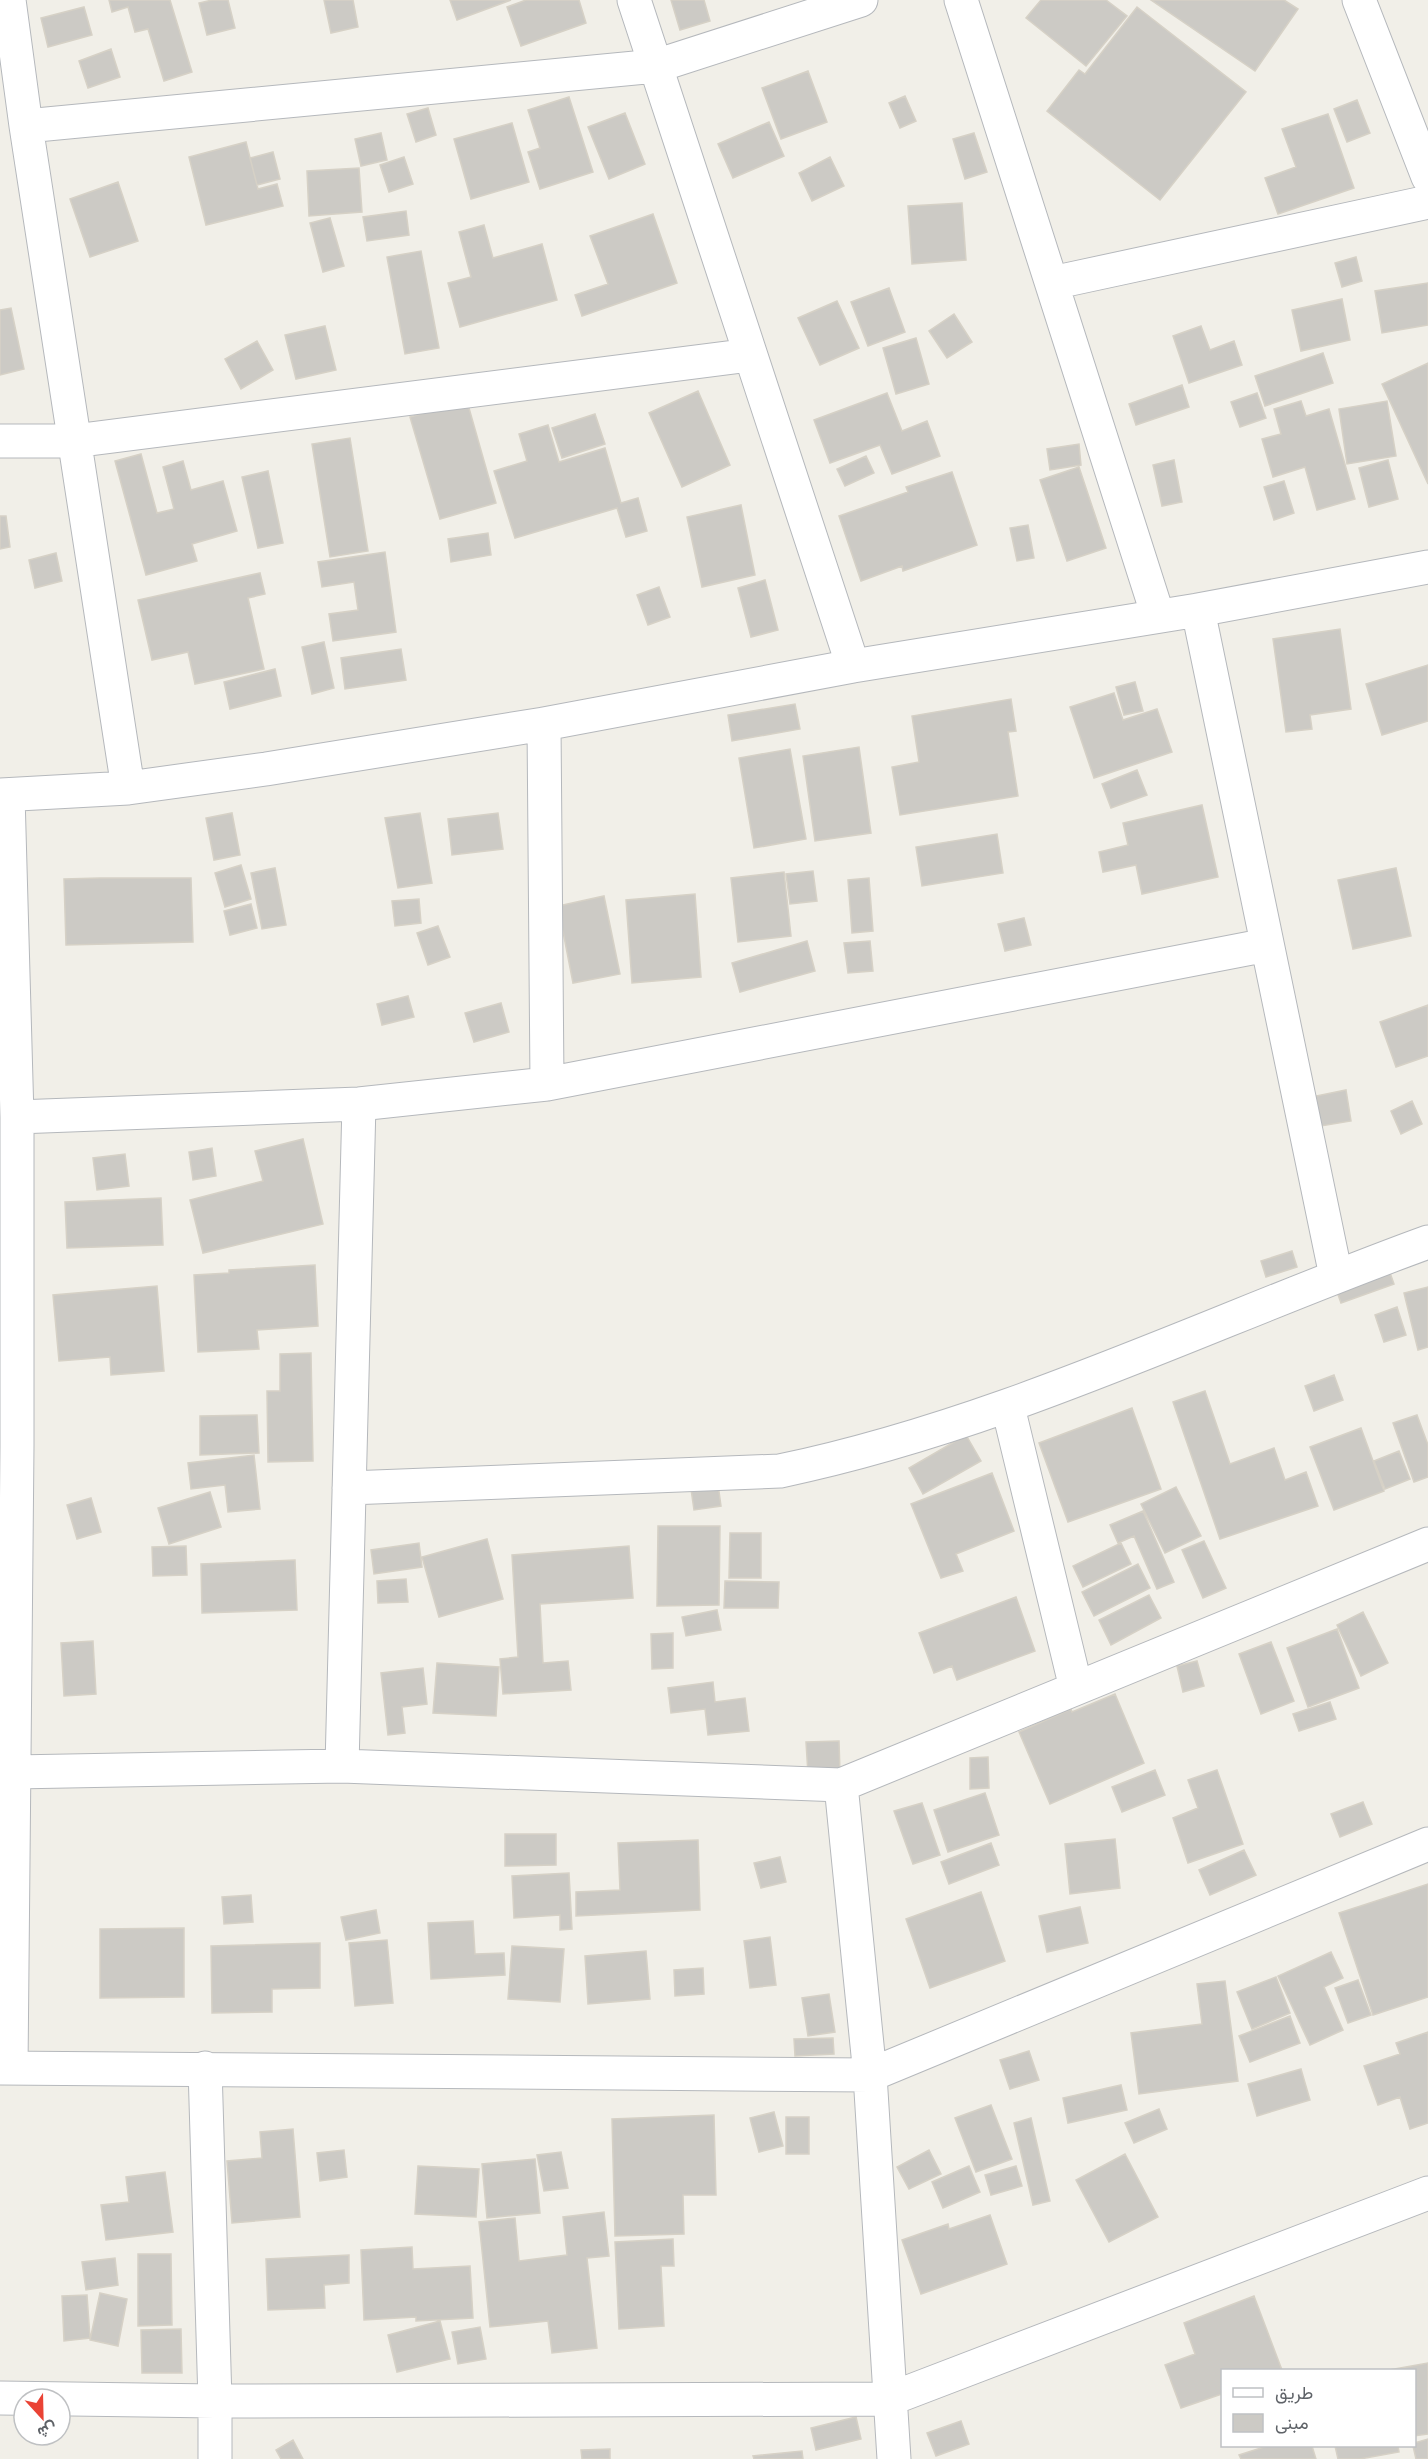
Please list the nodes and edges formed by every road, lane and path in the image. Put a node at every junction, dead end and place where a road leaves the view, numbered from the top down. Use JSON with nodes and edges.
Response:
{"nodes":[{"id":1,"x":9,"y":0,"type":"edge"},
{"id":2,"x":633,"y":0,"type":"edge"},
{"id":3,"x":861,"y":0,"type":"edge"},
{"id":4,"x":961,"y":0,"type":"edge"},
{"id":5,"x":1359,"y":0,"type":"edge"},
{"id":6,"x":656,"y":66,"type":"junction"},
{"id":7,"x":26,"y":126,"type":"junction"},
{"id":8,"x":1428,"y":177,"type":"edge"},
{"id":9,"x":1428,"y":202,"type":"edge"},
{"id":10,"x":1052,"y":283,"type":"junction"},
{"id":11,"x":750,"y":355,"type":"junction"},
{"id":12,"x":0,"y":441,"type":"edge"},
{"id":13,"x":74,"y":441,"type":"junction"},
{"id":14,"x":1428,"y":567,"type":"edge"},
{"id":15,"x":1198,"y":610,"type":"junction"},
{"id":16,"x":1158,"y":616,"type":"junction"},
{"id":17,"x":854,"y":666,"type":"junction"},
{"id":18,"x":544,"y":724,"type":"junction"},
{"id":19,"x":128,"y":788,"type":"junction"},
{"id":20,"x":4,"y":795,"type":"edge"},
{"id":21,"x":1267,"y":945,"type":"junction"},
{"id":22,"x":547,"y":1084,"type":"junction"},
{"id":23,"x":359,"y":1104,"type":"junction"},
{"id":24,"x":17,"y":1117,"type":"junction"},
{"id":25,"x":1428,"y":1242,"type":"edge"},
{"id":26,"x":1336,"y":1276,"type":"junction"},
{"id":27,"x":1008,"y":1407,"type":"junction"},
{"id":28,"x":9,"y":1446,"type":"edge"},
{"id":29,"x":350,"y":1488,"type":"junction"},
{"id":30,"x":1428,"y":1544,"type":"edge"},
{"id":31,"x":1076,"y":1688,"type":"junction"},
{"id":32,"x":342,"y":1766,"type":"junction"},
{"id":33,"x":14,"y":1772,"type":"junction"},
{"id":34,"x":841,"y":1785,"type":"junction"},
{"id":35,"x":1428,"y":1844,"type":"edge"},
{"id":36,"x":5,"y":2068,"type":"edge"},
{"id":37,"x":205,"y":2068,"type":"junction"},
{"id":38,"x":870,"y":2075,"type":"junction"},
{"id":39,"x":1428,"y":2193,"type":"edge"},
{"id":40,"x":0,"y":2398,"type":"edge"},
{"id":41,"x":890,"y":2399,"type":"junction"},
{"id":42,"x":215,"y":2401,"type":"junction"},
{"id":43,"x":215,"y":2459,"type":"edge"},
{"id":44,"x":894,"y":2459,"type":"edge"}],
"edges":[{"from":1,"to":7,"type":"street"},
{"from":2,"to":6,"type":"street"},
{"from":3,"to":6,"type":"street"},
{"from":4,"to":10,"type":"street"},
{"from":5,"to":8,"type":"street"},
{"from":6,"to":7,"type":"street"},
{"from":6,"to":11,"type":"street"},
{"from":7,"to":13,"type":"street"},
{"from":9,"to":10,"type":"street"},
{"from":10,"to":16,"type":"street"},
{"from":11,"to":13,"type":"street"},
{"from":11,"to":17,"type":"street"},
{"from":12,"to":13,"type":"street"},
{"from":13,"to":19,"type":"street"},
{"from":14,"to":15,"type":"street"},
{"from":15,"to":16,"type":"street"},
{"from":15,"to":21,"type":"street"},
{"from":16,"to":17,"type":"street"},
{"from":17,"to":18,"type":"street"},
{"from":18,"to":19,"type":"street"},
{"from":18,"to":22,"type":"street"},
{"from":19,"to":20,"type":"street"},
{"from":20,"to":24,"type":"street"},
{"from":21,"to":22,"type":"street"},
{"from":21,"to":26,"type":"street"},
{"from":22,"to":23,"type":"street"},
{"from":23,"to":24,"type":"street"},
{"from":23,"to":29,"type":"street"},
{"from":24,"to":28,"type":"street"},
{"from":25,"to":26,"type":"street"},
{"from":26,"to":27,"type":"street"},
{"from":27,"to":29,"type":"street"},
{"from":27,"to":31,"type":"street"},
{"from":28,"to":33,"type":"street"},
{"from":29,"to":32,"type":"street"},
{"from":30,"to":31,"type":"street"},
{"from":31,"to":34,"type":"street"},
{"from":32,"to":33,"type":"street"},
{"from":32,"to":34,"type":"street"},
{"from":33,"to":36,"type":"street"},
{"from":34,"to":38,"type":"street"},
{"from":35,"to":38,"type":"street"},
{"from":36,"to":37,"type":"street"},
{"from":37,"to":38,"type":"street"},
{"from":37,"to":42,"type":"street"},
{"from":38,"to":41,"type":"street"},
{"from":39,"to":41,"type":"street"},
{"from":40,"to":42,"type":"street"},
{"from":41,"to":42,"type":"street"},
{"from":41,"to":44,"type":"street"},
{"from":42,"to":43,"type":"street"}]}
